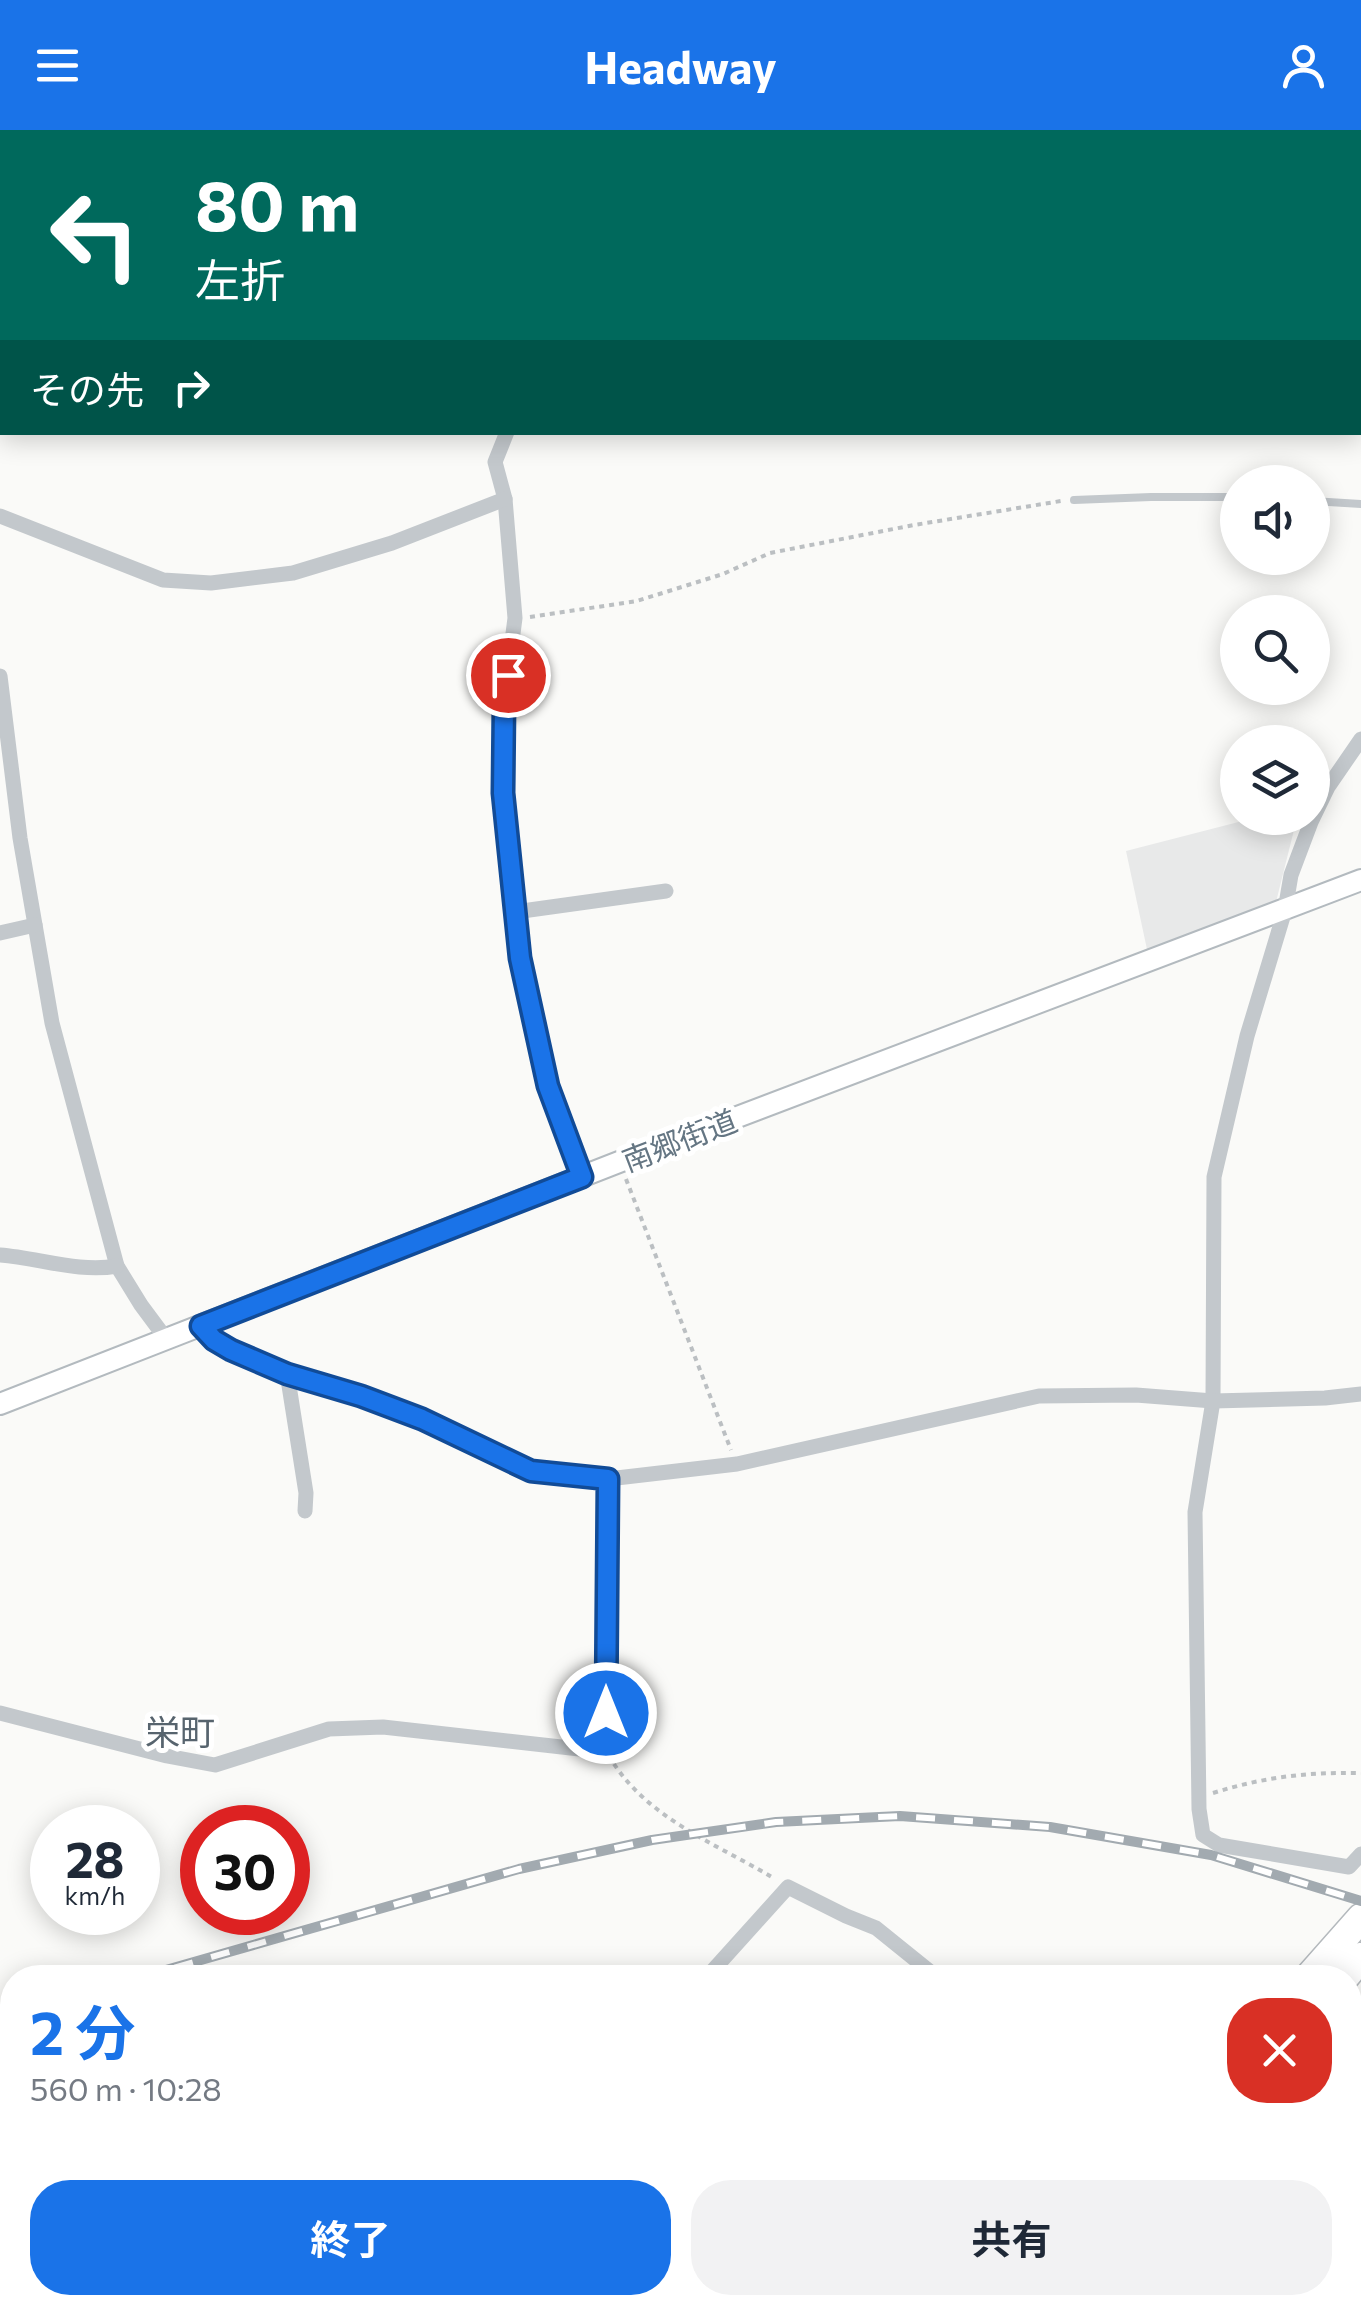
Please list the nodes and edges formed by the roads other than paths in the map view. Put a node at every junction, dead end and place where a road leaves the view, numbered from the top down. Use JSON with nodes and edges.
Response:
{"nodes":[{"id":1,"x":506,"y":435,"type":"edge"},
{"id":2,"x":1220,"y":497,"type":"edge"},
{"id":3,"x":505,"y":500,"type":"junction"},
{"id":4,"x":1074,"y":500,"type":"road end"},
{"id":5,"x":1330,"y":502,"type":"edge"},
{"id":6,"x":1361,"y":504,"type":"edge"},
{"id":7,"x":0,"y":516,"type":"edge"},
{"id":8,"x":0,"y":676,"type":"edge"},
{"id":9,"x":1361,"y":739,"type":"edge"},
{"id":10,"x":1361,"y":880,"type":"edge"},
{"id":11,"x":666,"y":890,"type":"dead end"},
{"id":12,"x":1285,"y":910,"type":"junction"},
{"id":13,"x":515,"y":912,"type":"junction"},
{"id":14,"x":35,"y":925,"type":"junction"},
{"id":15,"x":0,"y":934,"type":"edge"},
{"id":16,"x":582,"y":1177,"type":"junction"},
{"id":17,"x":0,"y":1255,"type":"edge"},
{"id":18,"x":118,"y":1266,"type":"junction"},
{"id":19,"x":201,"y":1326,"type":"junction"},
{"id":20,"x":167,"y":1340,"type":"junction"},
{"id":21,"x":287,"y":1374,"type":"junction"},
{"id":22,"x":1361,"y":1394,"type":"edge"},
{"id":23,"x":1213,"y":1401,"type":"junction"},
{"id":24,"x":0,"y":1404,"type":"edge"},
{"id":25,"x":608,"y":1479,"type":"junction"},
{"id":26,"x":305,"y":1510,"type":"dead end"},
{"id":27,"x":0,"y":1713,"type":"edge"},
{"id":28,"x":1361,"y":1854,"type":"edge"},
{"id":29,"x":1357,"y":1922,"type":"edge"},
{"id":30,"x":718,"y":1965,"type":"edge"},
{"id":31,"x":922,"y":1965,"type":"edge"},
{"id":32,"x":1319,"y":1965,"type":"edge"}],
"edges":[{"from":1,"to":3,"type":"street"},
{"from":2,"to":4,"type":"lane"},
{"from":3,"to":7,"type":"street"},
{"from":3,"to":13,"type":"street"},
{"from":5,"to":6,"type":"lane"},
{"from":8,"to":14,"type":"street"},
{"from":9,"to":12,"type":"street"},
{"from":10,"to":12,"type":"street","name":"南郷街道"},
{"from":11,"to":13,"type":"street"},
{"from":12,"to":16,"type":"street","name":"南郷街道"},
{"from":12,"to":23,"type":"street"},
{"from":13,"to":16,"type":"street"},
{"from":14,"to":15,"type":"street"},
{"from":14,"to":18,"type":"street"},
{"from":16,"to":19,"type":"street","name":"南郷街道"},
{"from":17,"to":18,"type":"street"},
{"from":18,"to":20,"type":"street"},
{"from":19,"to":20,"type":"street","name":"南郷街道"},
{"from":19,"to":21,"type":"street"},
{"from":20,"to":24,"type":"street","name":"南郷街道"},
{"from":21,"to":25,"type":"street"},
{"from":21,"to":26,"type":"street"},
{"from":22,"to":23,"type":"street"},
{"from":23,"to":25,"type":"street"},
{"from":23,"to":28,"type":"street"},
{"from":25,"to":27,"type":"street"},
{"from":29,"to":32,"type":"highway"},
{"from":30,"to":31,"type":"street"}]}
